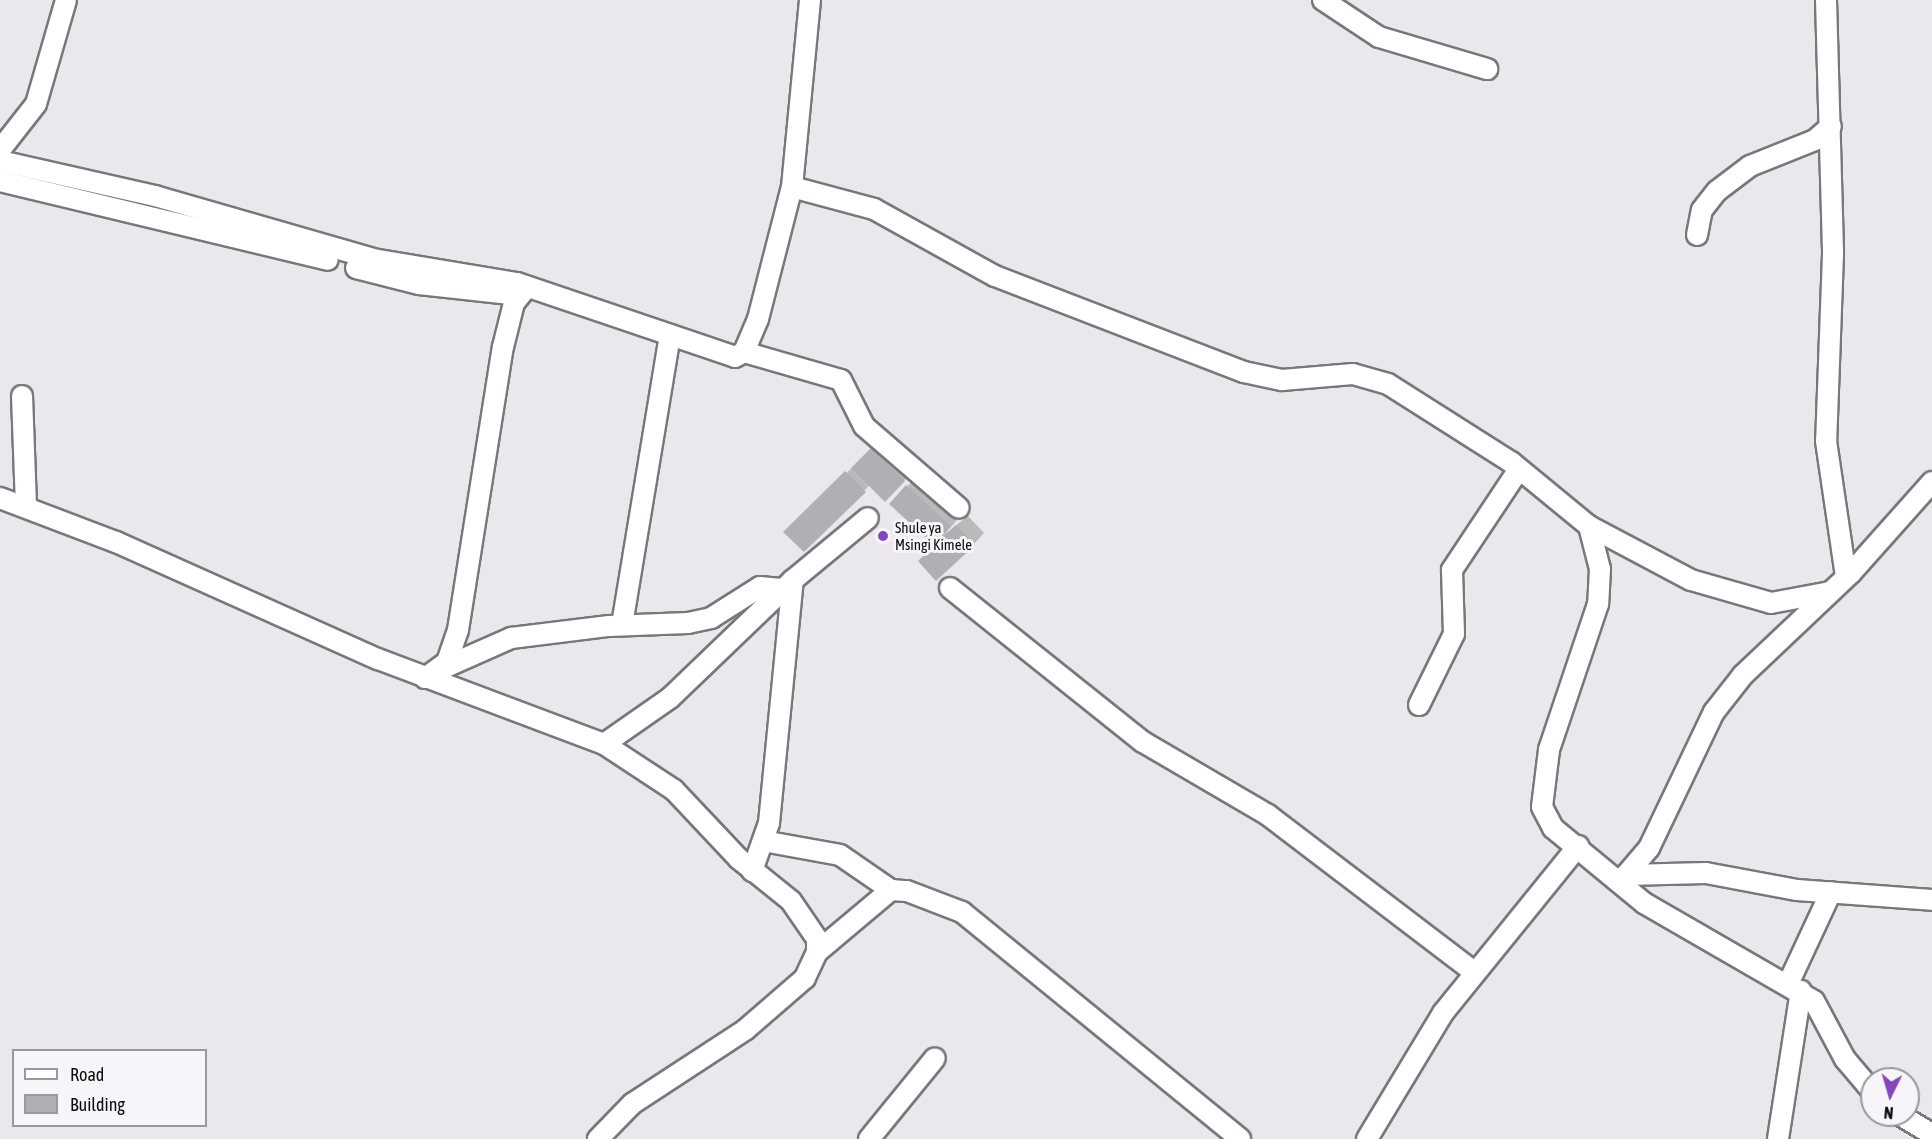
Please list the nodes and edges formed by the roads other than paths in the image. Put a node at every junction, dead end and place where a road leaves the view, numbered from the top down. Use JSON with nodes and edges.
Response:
{"nodes":[{"id":1,"x":66,"y":0,"type":"edge"},
{"id":2,"x":810,"y":0,"type":"edge"},
{"id":3,"x":1323,"y":0,"type":"edge"},
{"id":4,"x":1826,"y":0,"type":"edge"},
{"id":5,"x":1487,"y":69,"type":"dead end"},
{"id":6,"x":1831,"y":126,"type":"junction"},
{"id":7,"x":0,"y":150,"type":"edge"},
{"id":8,"x":0,"y":161,"type":"edge"},
{"id":9,"x":0,"y":181,"type":"edge"},
{"id":10,"x":792,"y":188,"type":"junction"},
{"id":11,"x":1697,"y":235,"type":"dead end"},
{"id":12,"x":523,"y":290,"type":"junction"},
{"id":13,"x":670,"y":335,"type":"junction"},
{"id":14,"x":744,"y":352,"type":"junction"},
{"id":15,"x":22,"y":396,"type":"dead end"},
{"id":16,"x":1519,"y":469,"type":"junction"},
{"id":17,"x":1931,"y":488,"type":"edge"},
{"id":18,"x":9,"y":505,"type":"edge"},
{"id":19,"x":959,"y":508,"type":"dead end"},
{"id":20,"x":867,"y":518,"type":"dead end"},
{"id":21,"x":1589,"y":526,"type":"junction"},
{"id":22,"x":1846,"y":577,"type":"junction"},
{"id":23,"x":788,"y":584,"type":"junction"},
{"id":24,"x":950,"y":588,"type":"dead end"},
{"id":25,"x":1830,"y":592,"type":"junction"},
{"id":26,"x":622,"y":625,"type":"junction"},
{"id":27,"x":433,"y":673,"type":"junction"},
{"id":28,"x":1419,"y":705,"type":"dead end"},
{"id":29,"x":604,"y":744,"type":"junction"},
{"id":30,"x":763,"y":841,"type":"junction"},
{"id":31,"x":1578,"y":846,"type":"junction"},
{"id":32,"x":753,"y":870,"type":"junction"},
{"id":33,"x":1623,"y":878,"type":"junction"},
{"id":34,"x":891,"y":890,"type":"junction"},
{"id":35,"x":1831,"y":892,"type":"junction"},
{"id":36,"x":1932,"y":900,"type":"edge"},
{"id":37,"x":817,"y":952,"type":"junction"},
{"id":38,"x":1474,"y":972,"type":"junction"},
{"id":39,"x":1795,"y":987,"type":"junction"},
{"id":40,"x":935,"y":1058,"type":"dead end"},
{"id":41,"x":1860,"y":1077,"type":"edge"},
{"id":42,"x":598,"y":1139,"type":"edge"},
{"id":43,"x":869,"y":1139,"type":"edge"},
{"id":44,"x":1240,"y":1139,"type":"edge"},
{"id":45,"x":1367,"y":1139,"type":"edge"},
{"id":46,"x":1778,"y":1139,"type":"edge"}],
"edges":[{"from":1,"to":7,"type":"street"},
{"from":2,"to":10,"type":"street"},
{"from":3,"to":5,"type":"street"},
{"from":4,"to":6,"type":"street"},
{"from":6,"to":11,"type":"street"},
{"from":6,"to":22,"type":"street"},
{"from":8,"to":12,"type":"street"},
{"from":9,"to":12,"type":"street"},
{"from":10,"to":14,"type":"street"},
{"from":10,"to":16,"type":"street"},
{"from":12,"to":13,"type":"street"},
{"from":12,"to":27,"type":"street"},
{"from":13,"to":14,"type":"street"},
{"from":13,"to":26,"type":"street"},
{"from":14,"to":19,"type":"street"},
{"from":15,"to":18,"type":"street"},
{"from":16,"to":21,"type":"street"},
{"from":16,"to":28,"type":"street"},
{"from":17,"to":22,"type":"street"},
{"from":18,"to":27,"type":"street"},
{"from":20,"to":23,"type":"street"},
{"from":21,"to":25,"type":"street"},
{"from":21,"to":31,"type":"street"},
{"from":22,"to":25,"type":"street"},
{"from":23,"to":26,"type":"street"},
{"from":23,"to":29,"type":"street"},
{"from":23,"to":30,"type":"street"},
{"from":24,"to":38,"type":"street"},
{"from":25,"to":33,"type":"street"},
{"from":26,"to":27,"type":"street"},
{"from":27,"to":29,"type":"street"},
{"from":29,"to":32,"type":"street"},
{"from":30,"to":32,"type":"street"},
{"from":30,"to":34,"type":"street"},
{"from":31,"to":33,"type":"street"},
{"from":31,"to":38,"type":"street"},
{"from":32,"to":37,"type":"street"},
{"from":33,"to":35,"type":"street"},
{"from":33,"to":39,"type":"street"},
{"from":34,"to":37,"type":"street"},
{"from":34,"to":44,"type":"street"},
{"from":35,"to":36,"type":"street"},
{"from":35,"to":39,"type":"street"},
{"from":37,"to":42,"type":"street"},
{"from":38,"to":45,"type":"street"},
{"from":39,"to":41,"type":"street"},
{"from":39,"to":46,"type":"street"},
{"from":40,"to":43,"type":"street"}]}
